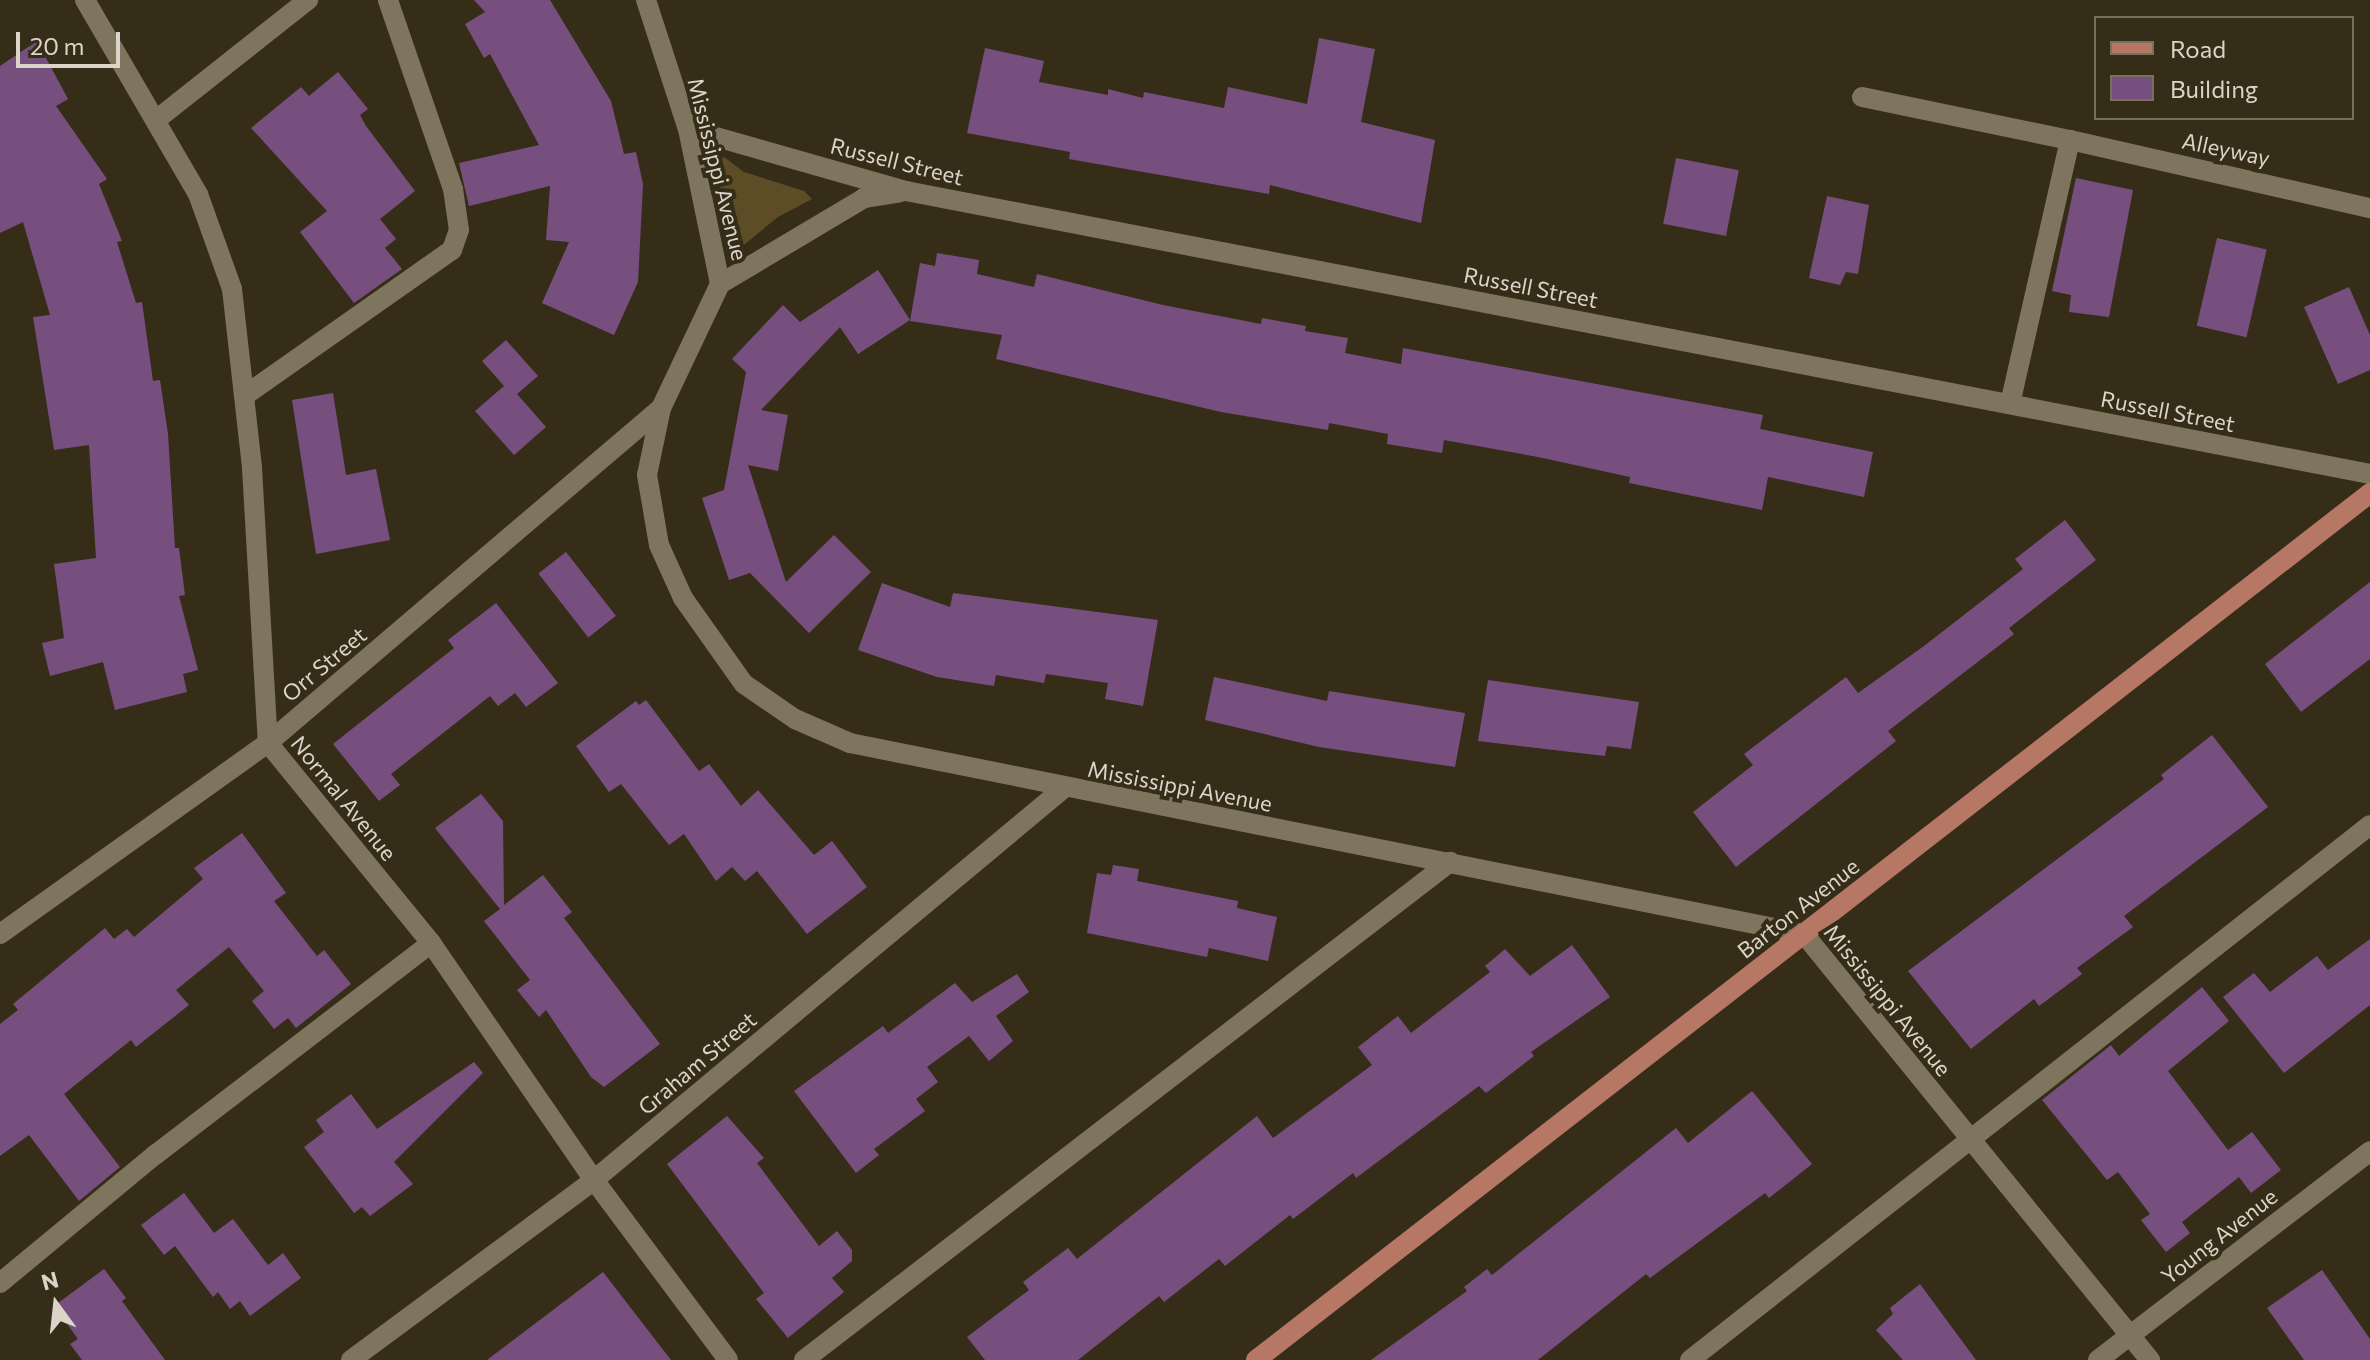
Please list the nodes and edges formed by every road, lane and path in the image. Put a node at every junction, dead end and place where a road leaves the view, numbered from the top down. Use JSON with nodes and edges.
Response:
{"nodes":[{"id":1,"x":85,"y":0,"type":"edge"},
{"id":2,"x":308,"y":0,"type":"edge"},
{"id":3,"x":388,"y":0,"type":"edge"},
{"id":4,"x":646,"y":0,"type":"edge"},
{"id":5,"x":1862,"y":97,"type":"dead end"},
{"id":6,"x":156,"y":120,"type":"junction"},
{"id":7,"x":688,"y":129,"type":"junction"},
{"id":8,"x":2070,"y":140,"type":"junction"},
{"id":9,"x":906,"y":191,"type":"junction"},
{"id":10,"x":2370,"y":208,"type":"edge"},
{"id":11,"x":720,"y":284,"type":"junction"},
{"id":12,"x":244,"y":396,"type":"junction"},
{"id":13,"x":2010,"y":404,"type":"junction"},
{"id":14,"x":661,"y":408,"type":"junction"},
{"id":15,"x":2370,"y":474,"type":"edge"},
{"id":16,"x":2370,"y":493,"type":"edge"},
{"id":17,"x":268,"y":743,"type":"junction"},
{"id":18,"x":1064,"y":788,"type":"junction"},
{"id":19,"x":2370,"y":825,"type":"edge"},
{"id":20,"x":1450,"y":862,"type":"junction"},
{"id":21,"x":0,"y":934,"type":"edge"},
{"id":22,"x":1804,"y":934,"type":"junction"},
{"id":23,"x":431,"y":943,"type":"junction"},
{"id":24,"x":1969,"y":1139,"type":"junction"},
{"id":25,"x":2370,"y":1151,"type":"edge"},
{"id":26,"x":594,"y":1180,"type":"junction"},
{"id":27,"x":0,"y":1283,"type":"edge"},
{"id":28,"x":2130,"y":1336,"type":"junction"},
{"id":29,"x":351,"y":1360,"type":"edge"},
{"id":30,"x":728,"y":1360,"type":"edge"},
{"id":31,"x":804,"y":1360,"type":"edge"},
{"id":32,"x":1256,"y":1360,"type":"edge"},
{"id":33,"x":1690,"y":1360,"type":"edge"},
{"id":34,"x":2098,"y":1360,"type":"edge"},
{"id":35,"x":2150,"y":1360,"type":"edge"}],
"edges":[{"from":1,"to":6,"type":"street","name":"Normal Avenue"},
{"from":2,"to":6,"type":"street"},
{"from":3,"to":12,"type":"street"},
{"from":4,"to":7,"type":"street","name":"Mississippi Avenue"},
{"from":5,"to":8,"type":"street","name":"Alleyway"},
{"from":6,"to":12,"type":"street","name":"Normal Avenue"},
{"from":7,"to":9,"type":"street","name":"Russell Street"},
{"from":7,"to":11,"type":"street","name":"Mississippi Avenue"},
{"from":8,"to":10,"type":"street","name":"Alleyway"},
{"from":8,"to":13,"type":"street"},
{"from":9,"to":11,"type":"street"},
{"from":9,"to":13,"type":"street","name":"Russell Street"},
{"from":11,"to":14,"type":"street","name":"Mississippi Avenue"},
{"from":12,"to":17,"type":"street","name":"Normal Avenue"},
{"from":13,"to":15,"type":"street","name":"Russell Street"},
{"from":14,"to":17,"type":"street","name":"Orr Street"},
{"from":14,"to":18,"type":"street","name":"Mississippi Avenue"},
{"from":16,"to":22,"type":"main road","name":"Barton Avenue"},
{"from":17,"to":21,"type":"street","name":"Orr Street"},
{"from":17,"to":23,"type":"street","name":"Normal Avenue"},
{"from":18,"to":20,"type":"street","name":"Mississippi Avenue"},
{"from":18,"to":26,"type":"street","name":"Graham Street"},
{"from":19,"to":24,"type":"street"},
{"from":20,"to":22,"type":"street","name":"Mississippi Avenue"},
{"from":20,"to":31,"type":"street"},
{"from":22,"to":24,"type":"street","name":"Mississippi Avenue"},
{"from":22,"to":32,"type":"main road","name":"Barton Avenue"},
{"from":23,"to":26,"type":"street","name":"Normal Avenue"},
{"from":23,"to":27,"type":"street"},
{"from":24,"to":28,"type":"street","name":"Mississippi Avenue"},
{"from":24,"to":33,"type":"street"},
{"from":25,"to":28,"type":"street","name":"Young Avenue"},
{"from":26,"to":29,"type":"street","name":"Graham Street"},
{"from":26,"to":30,"type":"street","name":"Normal Avenue"},
{"from":28,"to":34,"type":"street","name":"Young Avenue"},
{"from":28,"to":35,"type":"street","name":"Mississippi Avenue"}]}
